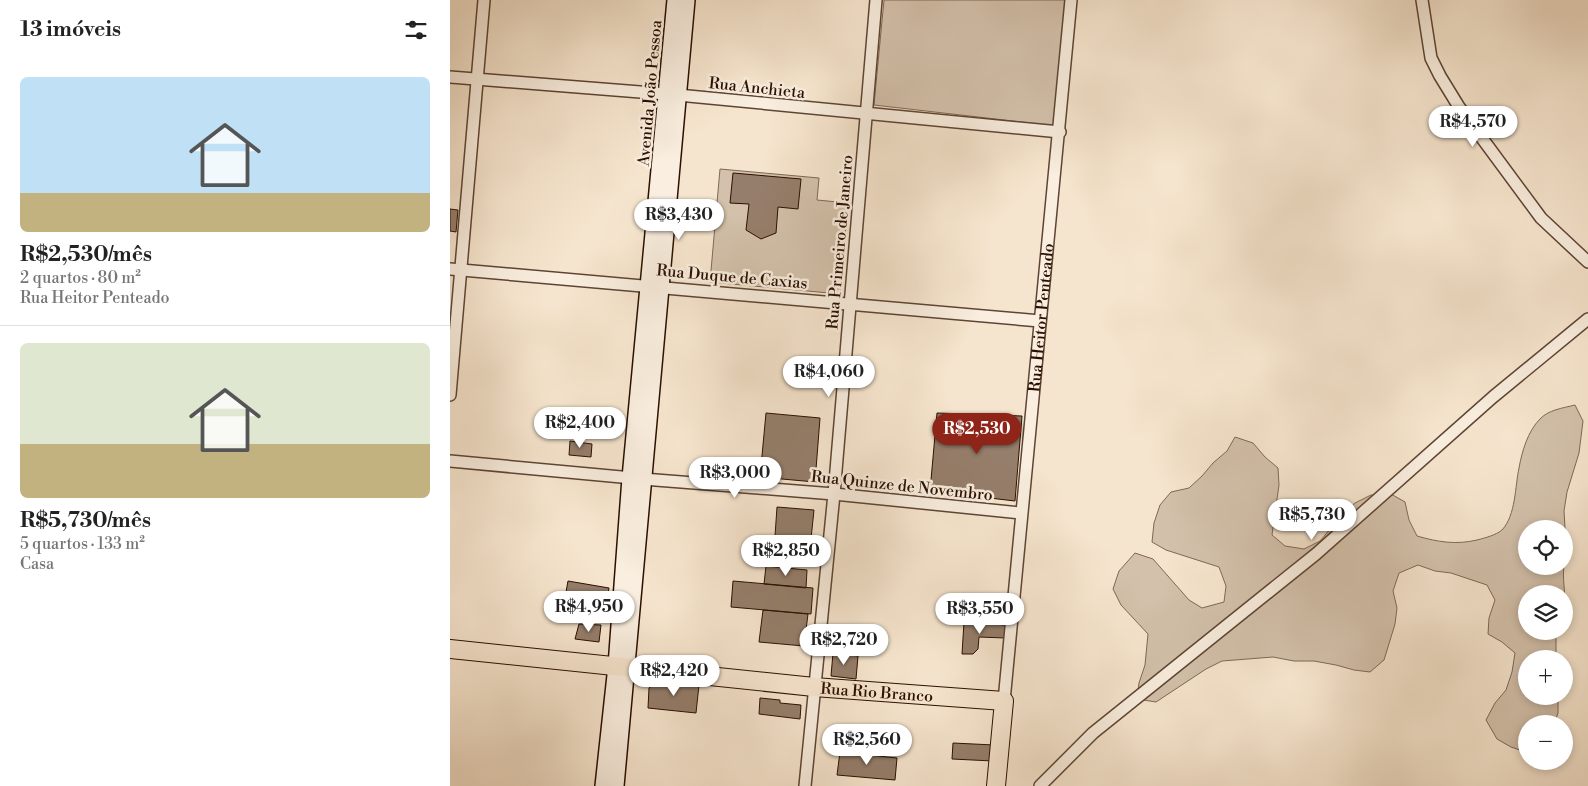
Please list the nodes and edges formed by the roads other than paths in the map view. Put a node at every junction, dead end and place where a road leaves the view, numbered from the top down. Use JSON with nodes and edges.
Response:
{"nodes":[{"id":1,"x":484,"y":0,"type":"edge"},
{"id":2,"x":687,"y":0,"type":"edge"},
{"id":3,"x":876,"y":0,"type":"edge"},
{"id":4,"x":1071,"y":0,"type":"edge"},
{"id":5,"x":1422,"y":0,"type":"edge"},
{"id":6,"x":678,"y":10,"type":"edge"},
{"id":7,"x":450,"y":77,"type":"edge"},
{"id":8,"x":478,"y":79,"type":"junction"},
{"id":9,"x":672,"y":95,"type":"junction"},
{"id":10,"x":866,"y":115,"type":"junction"},
{"id":11,"x":1060,"y":132,"type":"junction"},
{"id":12,"x":1588,"y":262,"type":"edge"},
{"id":13,"x":455,"y":269,"type":"edge"},
{"id":14,"x":654,"y":286,"type":"junction"},
{"id":15,"x":850,"y":304,"type":"junction"},
{"id":16,"x":1588,"y":319,"type":"edge"},
{"id":17,"x":1040,"y":321,"type":"junction"},
{"id":18,"x":450,"y":395,"type":"edge"},
{"id":19,"x":450,"y":461,"type":"edge"},
{"id":20,"x":637,"y":478,"type":"junction"},
{"id":21,"x":834,"y":494,"type":"junction"},
{"id":22,"x":1021,"y":513,"type":"junction"},
{"id":23,"x":450,"y":650,"type":"edge"},
{"id":24,"x":621,"y":667,"type":"junction"},
{"id":25,"x":814,"y":687,"type":"junction"},
{"id":26,"x":1004,"y":701,"type":"junction"},
{"id":27,"x":617,"y":712,"type":"junction"},
{"id":28,"x":603,"y":786,"type":"edge"},
{"id":29,"x":616,"y":786,"type":"edge"},
{"id":30,"x":805,"y":786,"type":"edge"},
{"id":31,"x":996,"y":786,"type":"edge"},
{"id":32,"x":1040,"y":786,"type":"edge"}],
"edges":[{"from":1,"to":8,"type":"street"},
{"from":2,"to":6,"type":"main road","name":"Avenida João Pessoa"},
{"from":3,"to":10,"type":"street","name":"Rua Primeiro de Janeiro"},
{"from":4,"to":11,"type":"street","name":"Rua Heitor Penteado"},
{"from":5,"to":12,"type":"street"},
{"from":6,"to":9,"type":"main road","name":"Avenida João Pessoa"},
{"from":7,"to":8,"type":"street","name":"Rua Anchieta"},
{"from":8,"to":9,"type":"street","name":"Rua Anchieta"},
{"from":8,"to":13,"type":"street"},
{"from":9,"to":10,"type":"street","name":"Rua Anchieta"},
{"from":9,"to":14,"type":"main road","name":"Avenida João Pessoa"},
{"from":10,"to":11,"type":"street","name":"Rua Anchieta"},
{"from":10,"to":15,"type":"street","name":"Rua Primeiro de Janeiro"},
{"from":11,"to":17,"type":"street","name":"Rua Heitor Penteado"},
{"from":13,"to":14,"type":"street","name":"Rua Duque de Caxias"},
{"from":13,"to":18,"type":"street"},
{"from":14,"to":15,"type":"street","name":"Rua Duque de Caxias"},
{"from":14,"to":20,"type":"main road","name":"Avenida João Pessoa"},
{"from":15,"to":17,"type":"street","name":"Rua Duque de Caxias"},
{"from":15,"to":21,"type":"street","name":"Rua Primeiro de Janeiro"},
{"from":16,"to":32,"type":"street"},
{"from":17,"to":22,"type":"street","name":"Rua Heitor Penteado"},
{"from":19,"to":20,"type":"street","name":"Rua Quinze de Novembro"},
{"from":20,"to":21,"type":"street","name":"Rua Quinze de Novembro"},
{"from":20,"to":24,"type":"main road","name":"Avenida João Pessoa"},
{"from":21,"to":22,"type":"street","name":"Rua Quinze de Novembro"},
{"from":21,"to":25,"type":"street","name":"Rua Primeiro de Janeiro"},
{"from":22,"to":26,"type":"street","name":"Rua Heitor Penteado"},
{"from":23,"to":24,"type":"main road","name":"Rua Rio Branco"},
{"from":24,"to":25,"type":"main road","name":"Rua Rio Branco"},
{"from":24,"to":27,"type":"main road","name":"Avenida João Pessoa"},
{"from":25,"to":26,"type":"main road","name":"Rua Rio Branco"},
{"from":25,"to":30,"type":"street","name":"Rua Primeiro de Janeiro"},
{"from":26,"to":31,"type":"main road","name":"Rua Heitor Penteado"},
{"from":27,"to":28,"type":"main road","name":"Avenida João Pessoa"},
{"from":27,"to":29,"type":"main road","name":"Avenida João Pessoa"}]}
